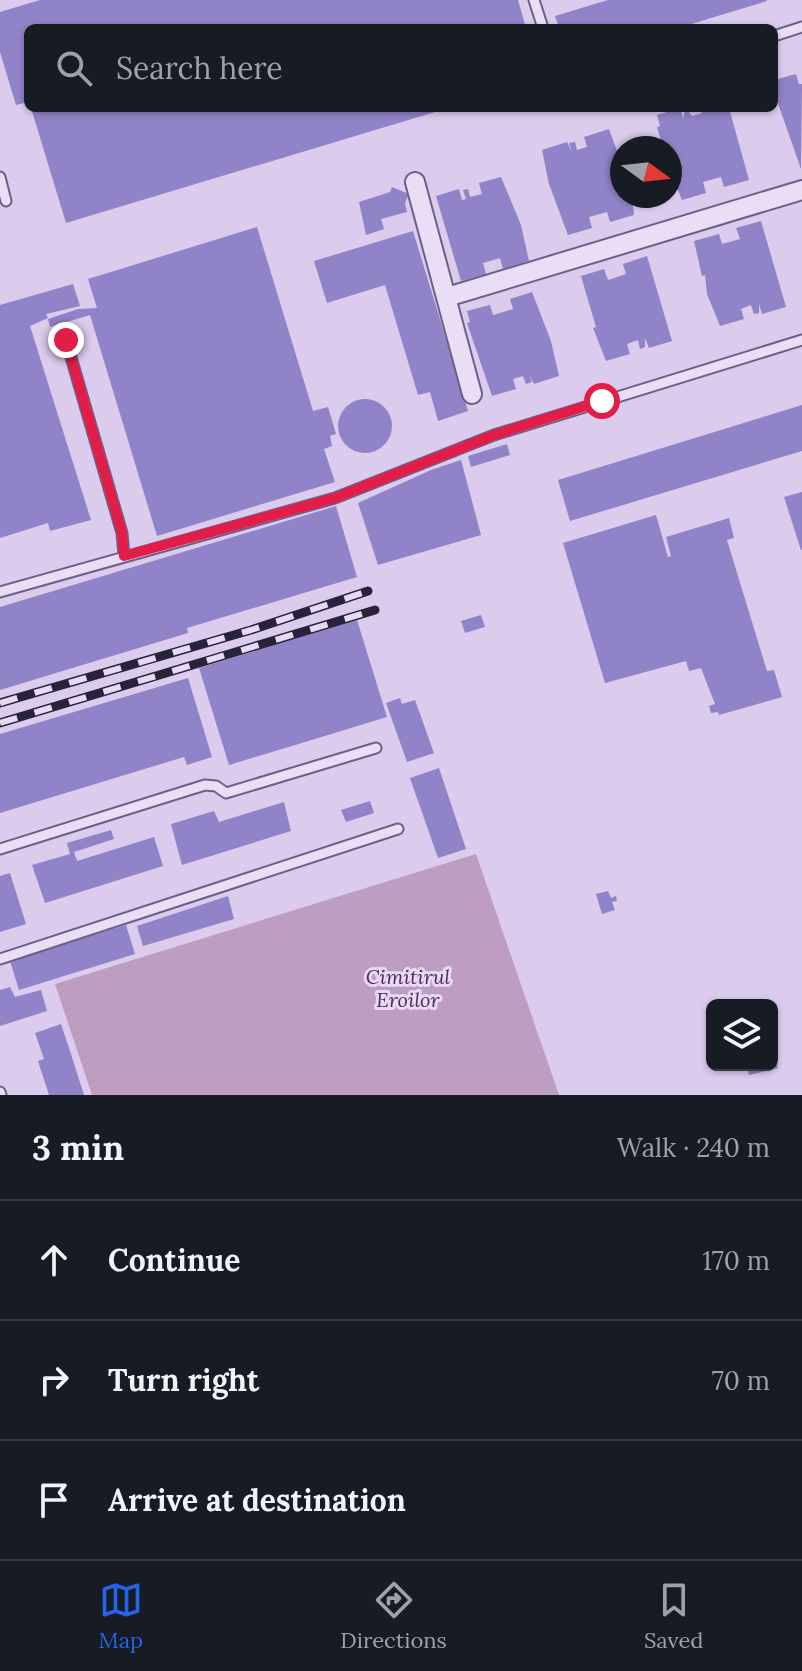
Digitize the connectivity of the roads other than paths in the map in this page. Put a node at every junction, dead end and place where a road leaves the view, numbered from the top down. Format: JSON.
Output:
{"nodes":[{"id":1,"x":534,"y":0,"type":"edge"},
{"id":2,"x":542,"y":24,"type":"edge"},
{"id":3,"x":802,"y":27,"type":"edge"},
{"id":4,"x":778,"y":35,"type":"edge"},
{"id":5,"x":0,"y":177,"type":"edge"},
{"id":6,"x":415,"y":182,"type":"dead end"},
{"id":7,"x":802,"y":190,"type":"edge"},
{"id":8,"x":6,"y":201,"type":"dead end"},
{"id":9,"x":447,"y":297,"type":"junction"},
{"id":10,"x":66,"y":340,"type":"dead end"},
{"id":11,"x":802,"y":340,"type":"edge"},
{"id":12,"x":472,"y":394,"type":"dead end"},
{"id":13,"x":124,"y":556,"type":"junction"},
{"id":14,"x":0,"y":592,"type":"edge"},
{"id":15,"x":376,"y":748,"type":"dead end"},
{"id":16,"x":398,"y":829,"type":"dead end"},
{"id":17,"x":0,"y":849,"type":"edge"},
{"id":18,"x":0,"y":959,"type":"edge"}],
"edges":[{"from":1,"to":2,"type":"lane"},
{"from":3,"to":4,"type":"lane"},
{"from":5,"to":8,"type":"lane"},
{"from":6,"to":9,"type":"street"},
{"from":7,"to":9,"type":"street"},
{"from":9,"to":12,"type":"street"},
{"from":10,"to":13,"type":"lane"},
{"from":11,"to":13,"type":"lane"},
{"from":13,"to":14,"type":"lane"},
{"from":15,"to":17,"type":"lane"},
{"from":16,"to":18,"type":"lane"}]}
